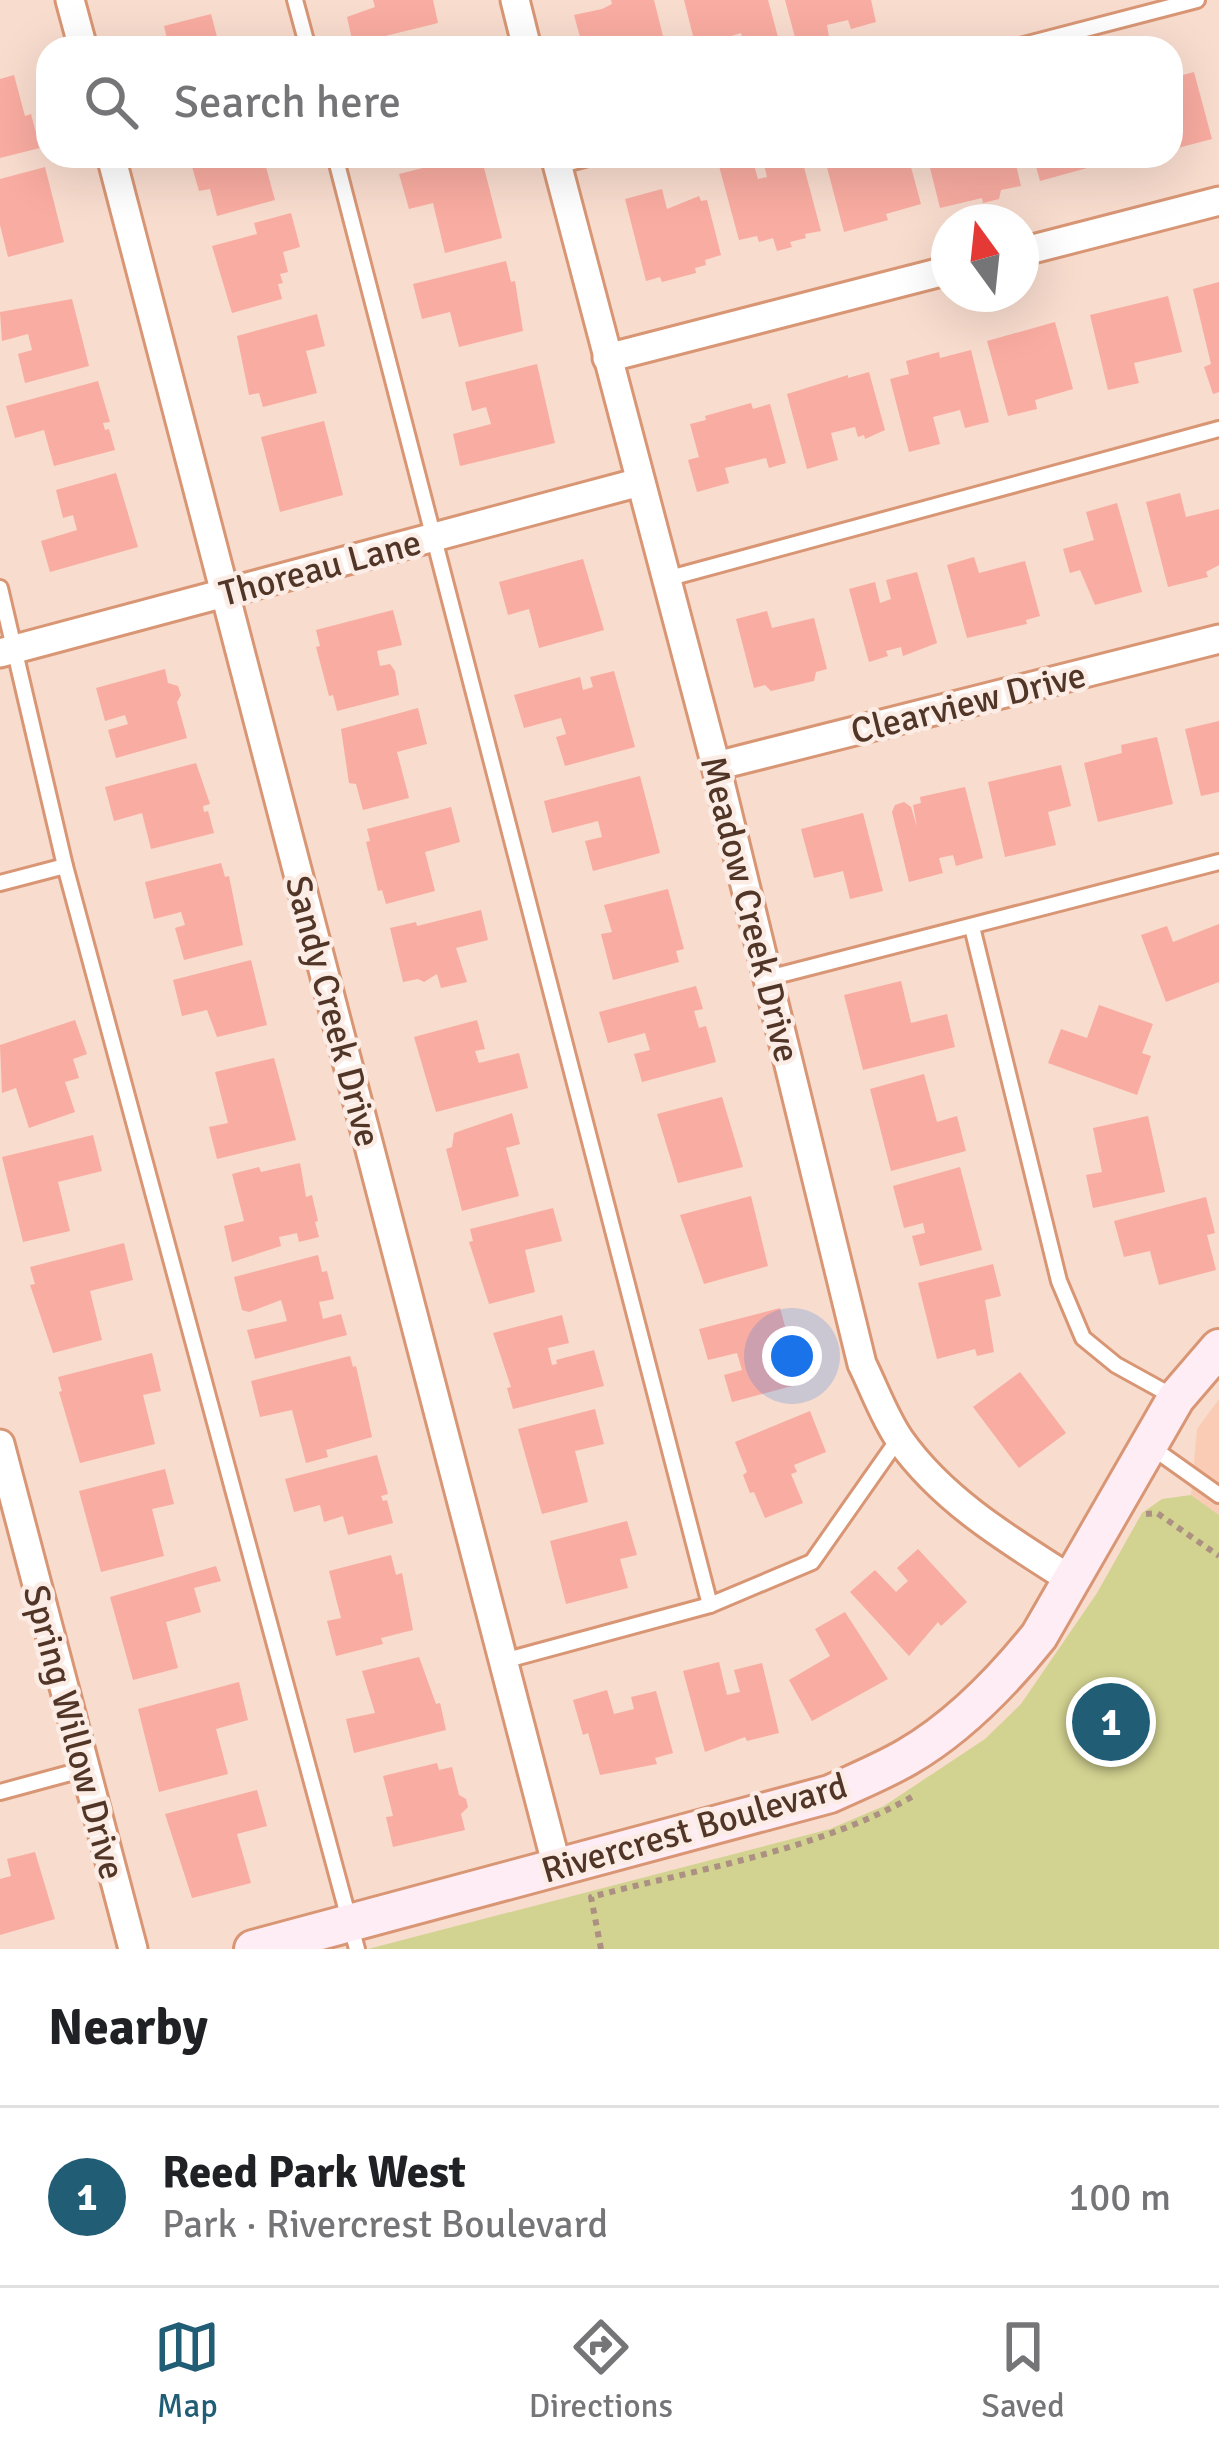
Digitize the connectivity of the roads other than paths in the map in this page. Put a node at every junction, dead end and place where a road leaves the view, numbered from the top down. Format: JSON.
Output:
{"nodes":[{"id":1,"x":70,"y":0,"type":"edge"},
{"id":2,"x":295,"y":0,"type":"edge"},
{"id":3,"x":515,"y":0,"type":"edge"},
{"id":4,"x":1197,"y":0,"type":"edge"},
{"id":5,"x":80,"y":36,"type":"edge"},
{"id":6,"x":305,"y":36,"type":"edge"},
{"id":7,"x":524,"y":36,"type":"edge"},
{"id":8,"x":1058,"y":36,"type":"edge"},
{"id":9,"x":114,"y":168,"type":"edge"},
{"id":10,"x":338,"y":168,"type":"edge"},
{"id":11,"x":558,"y":168,"type":"edge"},
{"id":12,"x":1219,"y":201,"type":"edge"},
{"id":13,"x":1039,"y":247,"type":"edge"},
{"id":14,"x":931,"y":275,"type":"edge"},
{"id":15,"x":607,"y":358,"type":"junction"},
{"id":16,"x":1219,"y":429,"type":"edge"},
{"id":17,"x":640,"y":482,"type":"junction"},
{"id":18,"x":434,"y":537,"type":"junction"},
{"id":19,"x":666,"y":580,"type":"junction"},
{"id":20,"x":0,"y":588,"type":"edge"},
{"id":21,"x":225,"y":592,"type":"junction"},
{"id":22,"x":1219,"y":639,"type":"edge"},
{"id":23,"x":8,"y":651,"type":"edge"},
{"id":24,"x":716,"y":766,"type":"junction"},
{"id":25,"x":1219,"y":862,"type":"edge"},
{"id":26,"x":65,"y":866,"type":"junction"},
{"id":27,"x":0,"y":883,"type":"edge"},
{"id":28,"x":973,"y":927,"type":"junction"},
{"id":29,"x":767,"y":978,"type":"junction"},
{"id":30,"x":1219,"y":1348,"type":"edge"},
{"id":31,"x":1176,"y":1398,"type":"junction"},
{"id":32,"x":898,"y":1438,"type":"junction"},
{"id":33,"x":0,"y":1444,"type":"edge"},
{"id":34,"x":1148,"y":1445,"type":"junction"},
{"id":35,"x":1219,"y":1495,"type":"edge"},
{"id":36,"x":13,"y":1551,"type":"edge"},
{"id":37,"x":1072,"y":1581,"type":"junction"},
{"id":38,"x":710,"y":1604,"type":"junction"},
{"id":39,"x":503,"y":1660,"type":"junction"},
{"id":40,"x":85,"y":1769,"type":"junction"},
{"id":41,"x":0,"y":1792,"type":"edge"},
{"id":42,"x":557,"y":1867,"type":"junction"},
{"id":43,"x":354,"y":1936,"type":"edge"},
{"id":44,"x":133,"y":1949,"type":"edge"},
{"id":45,"x":253,"y":1949,"type":"edge"}],
"edges":[{"from":1,"to":5,"type":"street"},
{"from":2,"to":6,"type":"lane"},
{"from":3,"to":7,"type":"street"},
{"from":4,"to":8,"type":"lane"},
{"from":9,"to":21,"type":"street","name":"Sandy Creek Drive"},
{"from":10,"to":18,"type":"lane"},
{"from":11,"to":15,"type":"street","name":"Meadow Creek Drive"},
{"from":12,"to":13,"type":"street"},
{"from":14,"to":15,"type":"street"},
{"from":15,"to":17,"type":"street","name":"Meadow Creek Drive"},
{"from":16,"to":19,"type":"lane"},
{"from":17,"to":18,"type":"street","name":"Thoreau Lane"},
{"from":17,"to":19,"type":"street","name":"Meadow Creek Drive"},
{"from":18,"to":21,"type":"street","name":"Thoreau Lane"},
{"from":18,"to":38,"type":"lane"},
{"from":19,"to":24,"type":"street","name":"Meadow Creek Drive"},
{"from":20,"to":23,"type":"lane"},
{"from":21,"to":23,"type":"street","name":"Thoreau Lane"},
{"from":21,"to":39,"type":"street","name":"Sandy Creek Drive"},
{"from":22,"to":24,"type":"street","name":"Clearview Drive"},
{"from":23,"to":26,"type":"lane"},
{"from":24,"to":29,"type":"street","name":"Meadow Creek Drive"},
{"from":25,"to":28,"type":"lane"},
{"from":26,"to":27,"type":"lane"},
{"from":26,"to":43,"type":"lane"},
{"from":28,"to":29,"type":"lane"},
{"from":28,"to":31,"type":"lane"},
{"from":29,"to":32,"type":"street","name":"Meadow Creek Drive"},
{"from":30,"to":31,"type":"street","name":"Rivercrest Boulevard"},
{"from":31,"to":34,"type":"street","name":"Rivercrest Boulevard"},
{"from":32,"to":37,"type":"street","name":"Meadow Creek Drive"},
{"from":32,"to":38,"type":"lane"},
{"from":33,"to":36,"type":"street","name":"Spring Willow Drive"},
{"from":34,"to":35,"type":"lane"},
{"from":34,"to":37,"type":"street","name":"Rivercrest Boulevard"},
{"from":36,"to":40,"type":"street","name":"Spring Willow Drive"},
{"from":37,"to":42,"type":"street","name":"Rivercrest Boulevard"},
{"from":38,"to":39,"type":"lane"},
{"from":39,"to":42,"type":"street","name":"Sandy Creek Drive"},
{"from":40,"to":41,"type":"lane"},
{"from":40,"to":44,"type":"street","name":"Spring Willow Drive"},
{"from":42,"to":43,"type":"street","name":"Rivercrest Boulevard"},
{"from":43,"to":45,"type":"street","name":"Rivercrest Boulevard"}]}
